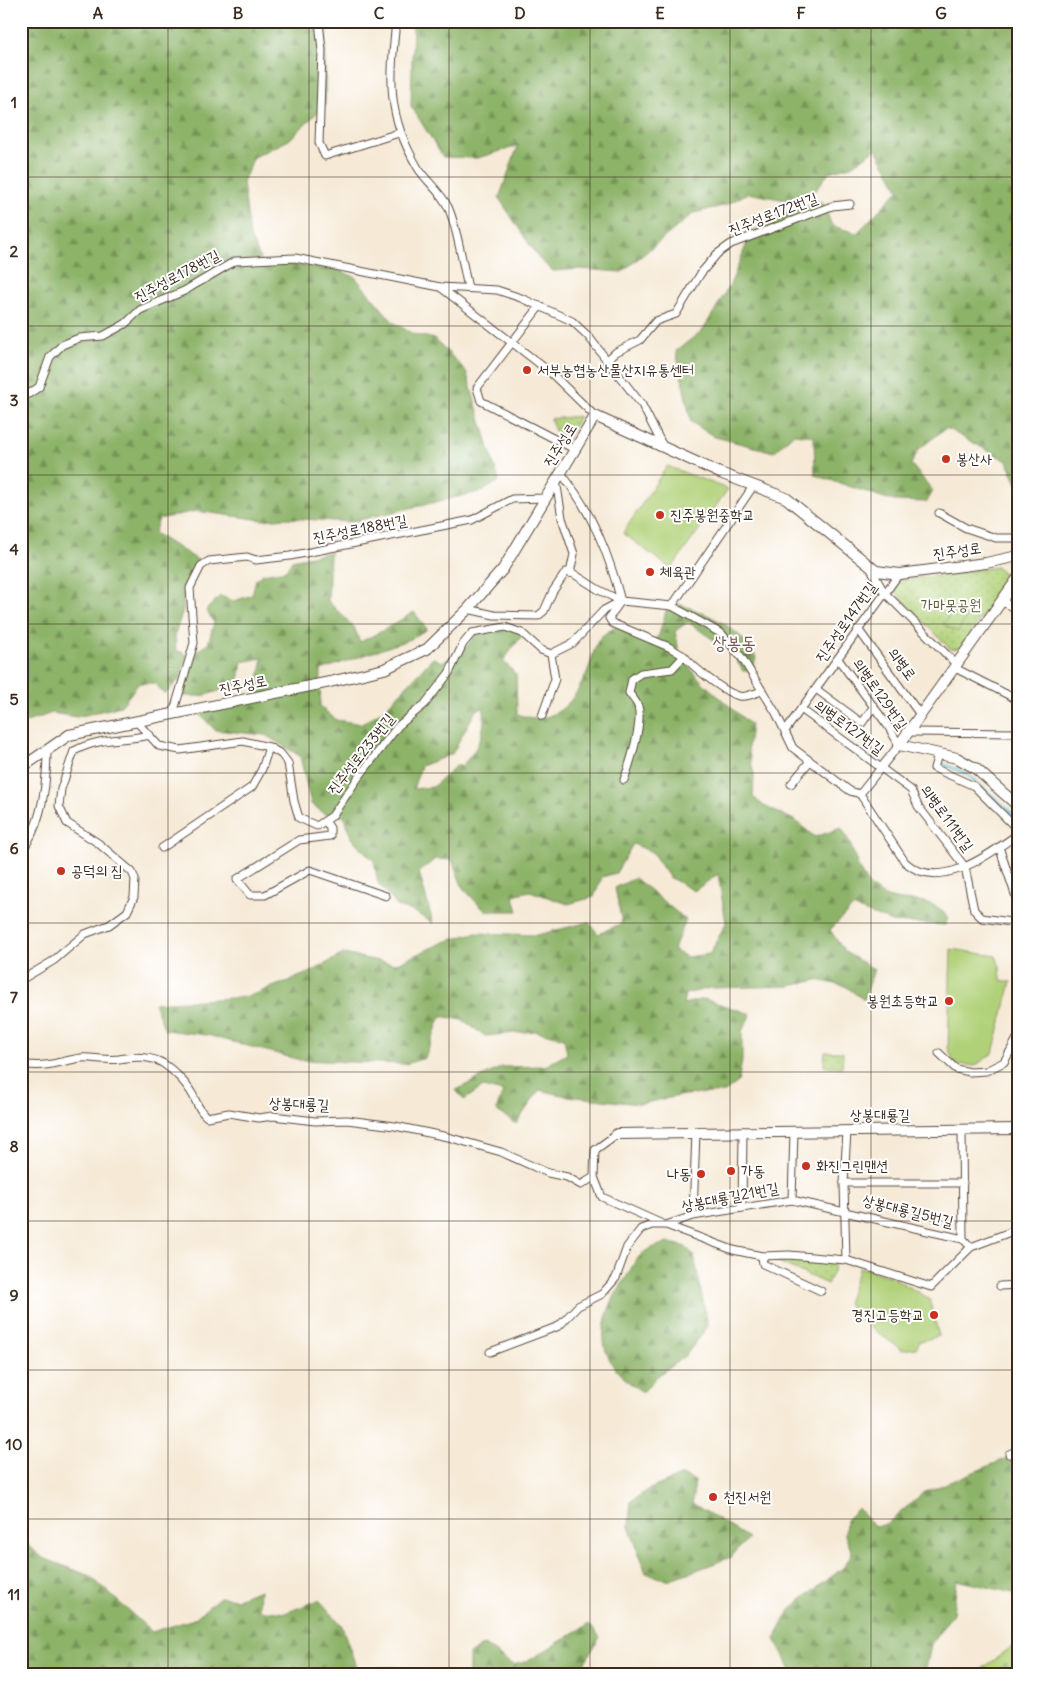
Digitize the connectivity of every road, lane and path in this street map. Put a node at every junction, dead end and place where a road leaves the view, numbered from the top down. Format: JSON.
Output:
{"nodes":[{"id":1,"x":319,"y":21,"type":"edge"},
{"id":2,"x":396,"y":21,"type":"edge"},
{"id":3,"x":399,"y":133,"type":"junction"},
{"id":4,"x":850,"y":204,"type":"dead end"},
{"id":5,"x":440,"y":287,"type":"junction"},
{"id":6,"x":468,"y":288,"type":"junction"},
{"id":7,"x":540,"y":306,"type":"junction"},
{"id":8,"x":513,"y":342,"type":"junction"},
{"id":9,"x":606,"y":361,"type":"junction"},
{"id":10,"x":21,"y":399,"type":"edge"},
{"id":11,"x":595,"y":416,"type":"junction"},
{"id":12,"x":664,"y":448,"type":"junction"},
{"id":13,"x":576,"y":450,"type":"junction"},
{"id":14,"x":558,"y":477,"type":"junction"},
{"id":15,"x":754,"y":485,"type":"junction"},
{"id":16,"x":546,"y":498,"type":"junction"},
{"id":17,"x":939,"y":513,"type":"dead end"},
{"id":18,"x":1018,"y":538,"type":"edge"},
{"id":19,"x":1018,"y":556,"type":"edge"},
{"id":20,"x":870,"y":566,"type":"junction"},
{"id":21,"x":570,"y":573,"type":"junction"},
{"id":22,"x":900,"y":574,"type":"junction"},
{"id":23,"x":1018,"y":578,"type":"edge"},
{"id":24,"x":884,"y":592,"type":"junction"},
{"id":25,"x":621,"y":601,"type":"junction"},
{"id":26,"x":1002,"y":602,"type":"junction"},
{"id":27,"x":672,"y":606,"type":"junction"},
{"id":28,"x":468,"y":609,"type":"junction"},
{"id":29,"x":1018,"y":609,"type":"edge"},
{"id":30,"x":858,"y":629,"type":"junction"},
{"id":31,"x":551,"y":654,"type":"junction"},
{"id":32,"x":684,"y":656,"type":"junction"},
{"id":33,"x":838,"y":658,"type":"junction"},
{"id":34,"x":956,"y":666,"type":"junction"},
{"id":35,"x":816,"y":689,"type":"junction"},
{"id":36,"x":762,"y":691,"type":"junction"},
{"id":37,"x":1018,"y":700,"type":"edge"},
{"id":38,"x":874,"y":706,"type":"junction"},
{"id":39,"x":801,"y":709,"type":"junction"},
{"id":40,"x":173,"y":714,"type":"junction"},
{"id":41,"x":542,"y":716,"type":"dead end"},
{"id":42,"x":921,"y":716,"type":"junction"},
{"id":43,"x":136,"y":721,"type":"junction"},
{"id":44,"x":785,"y":731,"type":"junction"},
{"id":45,"x":910,"y":732,"type":"junction"},
{"id":46,"x":1018,"y":733,"type":"edge"},
{"id":47,"x":150,"y":734,"type":"junction"},
{"id":48,"x":899,"y":745,"type":"junction"},
{"id":49,"x":269,"y":747,"type":"junction"},
{"id":50,"x":47,"y":749,"type":"junction"},
{"id":51,"x":938,"y":754,"type":"junction"},
{"id":52,"x":810,"y":761,"type":"junction"},
{"id":53,"x":21,"y":768,"type":"edge"},
{"id":54,"x":882,"y":768,"type":"junction"},
{"id":55,"x":624,"y":780,"type":"dead end"},
{"id":56,"x":791,"y":784,"type":"dead end"},
{"id":57,"x":1018,"y":791,"type":"edge"},
{"id":58,"x":860,"y":794,"type":"junction"},
{"id":59,"x":1015,"y":804,"type":"edge"},
{"id":60,"x":326,"y":822,"type":"junction"},
{"id":61,"x":1018,"y":832,"type":"edge"},
{"id":62,"x":999,"y":847,"type":"junction"},
{"id":63,"x":162,"y":848,"type":"dead end"},
{"id":64,"x":21,"y":852,"type":"edge"},
{"id":65,"x":966,"y":866,"type":"junction"},
{"id":66,"x":386,"y":896,"type":"dead end"},
{"id":67,"x":1018,"y":903,"type":"edge"},
{"id":68,"x":1018,"y":923,"type":"edge"},
{"id":69,"x":21,"y":980,"type":"edge"},
{"id":70,"x":1018,"y":1037,"type":"edge"},
{"id":71,"x":939,"y":1053,"type":"dead end"},
{"id":72,"x":21,"y":1070,"type":"edge"},
{"id":73,"x":1018,"y":1129,"type":"edge"},
{"id":74,"x":847,"y":1130,"type":"junction"},
{"id":75,"x":962,"y":1130,"type":"junction"},
{"id":76,"x":696,"y":1131,"type":"junction"},
{"id":77,"x":743,"y":1131,"type":"junction"},
{"id":78,"x":794,"y":1131,"type":"junction"},
{"id":79,"x":617,"y":1134,"type":"joint"},
{"id":80,"x":594,"y":1177,"type":"junction"},
{"id":81,"x":844,"y":1183,"type":"junction"},
{"id":82,"x":963,"y":1183,"type":"junction"},
{"id":83,"x":792,"y":1200,"type":"junction"},
{"id":84,"x":742,"y":1208,"type":"junction"},
{"id":85,"x":846,"y":1210,"type":"junction"},
{"id":86,"x":693,"y":1216,"type":"junction"},
{"id":87,"x":666,"y":1225,"type":"junction"},
{"id":88,"x":1018,"y":1229,"type":"edge"},
{"id":89,"x":963,"y":1239,"type":"junction"},
{"id":90,"x":971,"y":1247,"type":"junction"},
{"id":91,"x":762,"y":1256,"type":"junction"},
{"id":92,"x":846,"y":1260,"type":"junction"},
{"id":93,"x":1018,"y":1285,"type":"edge"},
{"id":94,"x":1000,"y":1286,"type":"dead end"},
{"id":95,"x":820,"y":1291,"type":"dead end"},
{"id":96,"x":490,"y":1352,"type":"dead end"},
{"id":97,"x":1018,"y":1450,"type":"edge"},
{"id":98,"x":1009,"y":1454,"type":"dead end"}],
"edges":[{"from":1,"to":3,"type":"street"},
{"from":2,"to":3,"type":"street"},
{"from":3,"to":6,"type":"street"},
{"from":4,"to":9,"type":"street","name":"진주성로172번길"},
{"from":5,"to":6,"type":"street","name":"진주성로178번길"},
{"from":5,"to":8,"type":"street","name":"진주성로178번길"},
{"from":5,"to":10,"type":"street","name":"진주성로178번길"},
{"from":6,"to":7,"type":"street","name":"진주성로178번길"},
{"from":7,"to":8,"type":"street"},
{"from":7,"to":9,"type":"street","name":"진주성로178번길"},
{"from":8,"to":11,"type":"street","name":"진주성로178번길"},
{"from":8,"to":13,"type":"street"},
{"from":9,"to":12,"type":"street"},
{"from":11,"to":12,"type":"main road","name":"진주성로"},
{"from":11,"to":13,"type":"main road","name":"진주성로"},
{"from":12,"to":15,"type":"main road","name":"진주성로"},
{"from":13,"to":14,"type":"main road","name":"진주성로"},
{"from":14,"to":16,"type":"main road","name":"진주성로"},
{"from":14,"to":21,"type":"street"},
{"from":14,"to":25,"type":"street"},
{"from":15,"to":20,"type":"main road","name":"진주성로"},
{"from":15,"to":27,"type":"street"},
{"from":16,"to":28,"type":"main road","name":"진주성로"},
{"from":16,"to":40,"type":"street","name":"진주성로188번길"},
{"from":17,"to":18,"type":"street"},
{"from":19,"to":22,"type":"main road","name":"진주성로"},
{"from":20,"to":22,"type":"main road","name":"진주성로"},
{"from":20,"to":24,"type":"street"},
{"from":21,"to":25,"type":"street"},
{"from":21,"to":28,"type":"street"},
{"from":22,"to":24,"type":"street","name":"진주성로147번길"},
{"from":23,"to":26,"type":"main road"},
{"from":24,"to":30,"type":"street","name":"진주성로147번길"},
{"from":24,"to":34,"type":"street"},
{"from":25,"to":27,"type":"street"},
{"from":25,"to":31,"type":"street"},
{"from":25,"to":32,"type":"street"},
{"from":26,"to":29,"type":"street"},
{"from":26,"to":34,"type":"main road"},
{"from":27,"to":36,"type":"street"},
{"from":28,"to":40,"type":"main road","name":"진주성로"},
{"from":30,"to":33,"type":"street","name":"진주성로147번길"},
{"from":30,"to":42,"type":"street","name":"의병로"},
{"from":31,"to":41,"type":"street"},
{"from":31,"to":60,"type":"street","name":"진주성로233번길"},
{"from":32,"to":36,"type":"street"},
{"from":32,"to":55,"type":"street"},
{"from":33,"to":35,"type":"street","name":"진주성로147번길"},
{"from":33,"to":38,"type":"street","name":"의병로129번길"},
{"from":34,"to":37,"type":"street"},
{"from":34,"to":42,"type":"main road"},
{"from":35,"to":38,"type":"street"},
{"from":35,"to":39,"type":"street","name":"진주성로147번길"},
{"from":36,"to":44,"type":"street"},
{"from":38,"to":48,"type":"street","name":"의병로129번길"},
{"from":39,"to":44,"type":"street","name":"진주성로147번길"},
{"from":39,"to":54,"type":"street","name":"의병로127번길"},
{"from":40,"to":43,"type":"main road","name":"진주성로"},
{"from":42,"to":45,"type":"main road"},
{"from":43,"to":47,"type":"street"},
{"from":43,"to":50,"type":"main road","name":"진주성로"},
{"from":44,"to":52,"type":"street"},
{"from":45,"to":46,"type":"street"},
{"from":45,"to":48,"type":"main road"},
{"from":47,"to":49,"type":"street"},
{"from":47,"to":69,"type":"street"},
{"from":48,"to":51,"type":"main road"},
{"from":48,"to":54,"type":"street"},
{"from":49,"to":60,"type":"street"},
{"from":49,"to":63,"type":"street"},
{"from":50,"to":53,"type":"main road","name":"진주성로"},
{"from":50,"to":64,"type":"street"},
{"from":51,"to":59,"type":"main road"},
{"from":51,"to":61,"type":"street"},
{"from":52,"to":56,"type":"street"},
{"from":52,"to":58,"type":"street"},
{"from":54,"to":58,"type":"street"},
{"from":54,"to":65,"type":"street","name":"의병로111번길"},
{"from":57,"to":59,"type":"street"},
{"from":58,"to":65,"type":"street","name":"의병로111번길"},
{"from":60,"to":66,"type":"street","name":"진주성로233번길"},
{"from":61,"to":62,"type":"street","name":"의병로111번길"},
{"from":62,"to":65,"type":"street","name":"의병로111번길"},
{"from":62,"to":67,"type":"street","name":"의병로111번길"},
{"from":65,"to":68,"type":"street","name":"의병로111번길"},
{"from":70,"to":71,"type":"street"},
{"from":72,"to":80,"type":"street","name":"상봉대룡길"},
{"from":73,"to":75,"type":"main road","name":"상봉대룡길"},
{"from":74,"to":75,"type":"main road","name":"상봉대룡길"},
{"from":74,"to":78,"type":"main road","name":"상봉대룡길"},
{"from":74,"to":81,"type":"street"},
{"from":75,"to":82,"type":"street","name":"상봉대룡길5번길"},
{"from":76,"to":77,"type":"main road","name":"상봉대룡길"},
{"from":76,"to":79,"type":"main road","name":"상봉대룡길"},
{"from":76,"to":86,"type":"street"},
{"from":77,"to":78,"type":"main road","name":"상봉대룡길"},
{"from":77,"to":84,"type":"street"},
{"from":78,"to":83,"type":"street","name":"상봉대룡길21번길"},
{"from":79,"to":80,"type":"street","name":"상봉대룡길"},
{"from":80,"to":87,"type":"street"},
{"from":81,"to":82,"type":"street","name":"상봉대룡길5번길"},
{"from":81,"to":85,"type":"street"},
{"from":82,"to":89,"type":"street","name":"상봉대룡길5번길"},
{"from":83,"to":84,"type":"street","name":"상봉대룡길21번길"},
{"from":83,"to":85,"type":"street","name":"상봉대룡길5번길"},
{"from":84,"to":86,"type":"street","name":"상봉대룡길21번길"},
{"from":85,"to":89,"type":"street","name":"상봉대룡길5번길"},
{"from":85,"to":92,"type":"street"},
{"from":86,"to":87,"type":"street","name":"상봉대룡길21번길"},
{"from":87,"to":91,"type":"street"},
{"from":87,"to":96,"type":"street","name":"상봉대룡길21번길"},
{"from":88,"to":90,"type":"street"},
{"from":89,"to":90,"type":"street","name":"상봉대룡길5번길"},
{"from":90,"to":92,"type":"street"},
{"from":91,"to":92,"type":"street"},
{"from":91,"to":95,"type":"street"},
{"from":93,"to":94,"type":"street"},
{"from":97,"to":98,"type":"street"}]}
